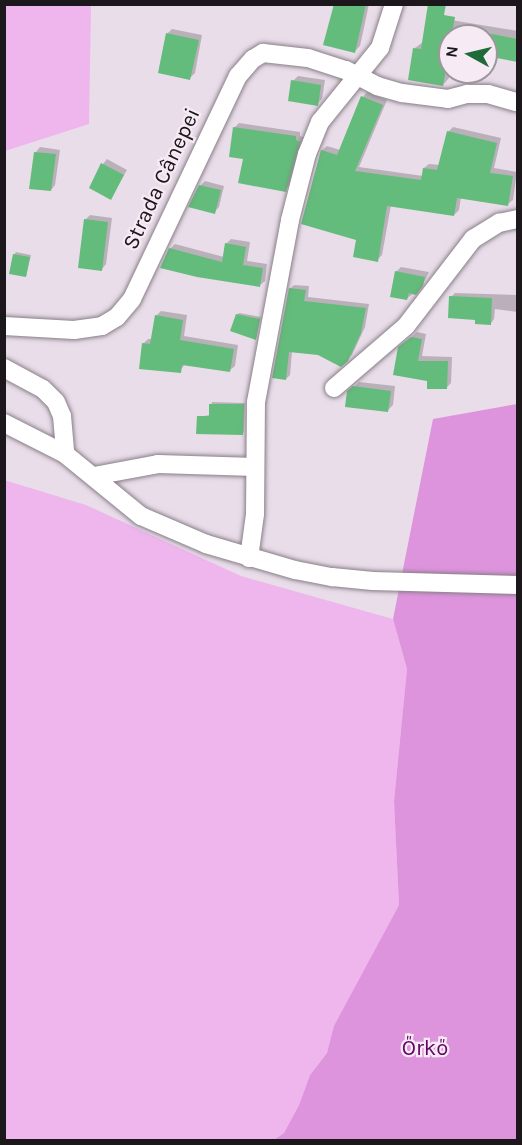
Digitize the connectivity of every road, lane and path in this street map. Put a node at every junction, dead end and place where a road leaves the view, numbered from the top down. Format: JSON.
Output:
{"nodes":[{"id":1,"x":394,"y":4,"type":"edge"},
{"id":2,"x":361,"y":75,"type":"junction"},
{"id":3,"x":516,"y":102,"type":"edge"},
{"id":4,"x":518,"y":219,"type":"edge"},
{"id":5,"x":4,"y":326,"type":"edge"},
{"id":6,"x":4,"y":368,"type":"edge"},
{"id":7,"x":334,"y":388,"type":"dead end"},
{"id":8,"x":4,"y":423,"type":"edge"},
{"id":9,"x":65,"y":454,"type":"junction"},
{"id":10,"x":255,"y":467,"type":"junction"},
{"id":11,"x":94,"y":477,"type":"junction"},
{"id":12,"x":249,"y":558,"type":"junction"},
{"id":13,"x":518,"y":585,"type":"edge"}],
"edges":[{"from":1,"to":2,"type":"street"},
{"from":2,"to":3,"type":"street","name":"Strada Cânepei"},
{"from":2,"to":5,"type":"street","name":"Strada Cânepei"},
{"from":2,"to":10,"type":"street"},
{"from":4,"to":7,"type":"street"},
{"from":6,"to":9,"type":"street"},
{"from":8,"to":9,"type":"street"},
{"from":9,"to":11,"type":"street"},
{"from":10,"to":11,"type":"street"},
{"from":10,"to":12,"type":"street"},
{"from":11,"to":12,"type":"street"},
{"from":12,"to":13,"type":"street"}]}
